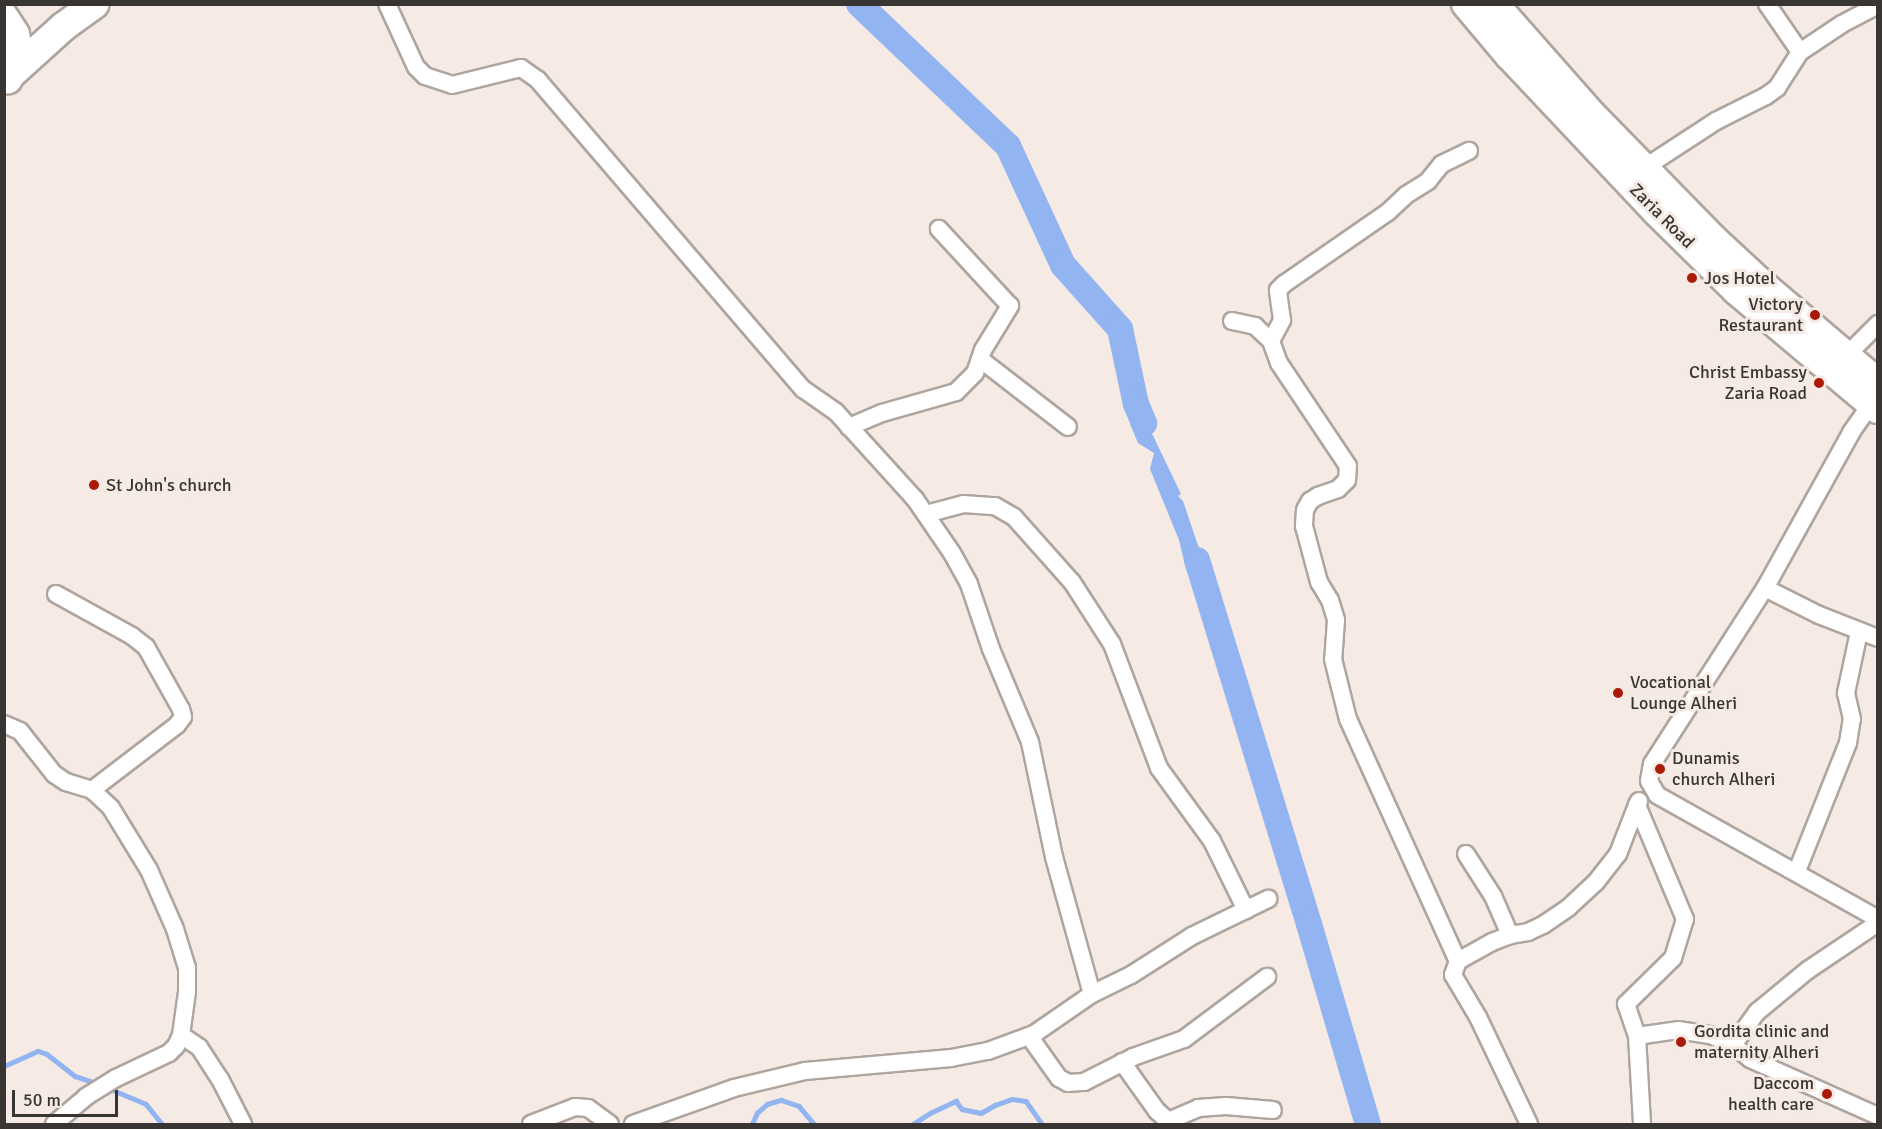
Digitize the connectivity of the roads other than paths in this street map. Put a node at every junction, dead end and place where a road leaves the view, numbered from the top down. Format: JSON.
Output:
{"nodes":[{"id":1,"x":94,"y":4,"type":"edge"},
{"id":2,"x":387,"y":4,"type":"edge"},
{"id":3,"x":1466,"y":4,"type":"edge"},
{"id":4,"x":1494,"y":4,"type":"edge"},
{"id":5,"x":1767,"y":4,"type":"edge"},
{"id":6,"x":1878,"y":5,"type":"edge"},
{"id":7,"x":4,"y":17,"type":"edge"},
{"id":8,"x":1800,"y":52,"type":"junction"},
{"id":9,"x":8,"y":78,"type":"edge"},
{"id":10,"x":1469,"y":151,"type":"dead end"},
{"id":11,"x":1644,"y":168,"type":"junction"},
{"id":12,"x":939,"y":229,"type":"dead end"},
{"id":13,"x":1705,"y":245,"type":"junction"},
{"id":14,"x":1233,"y":321,"type":"dead end"},
{"id":15,"x":1878,"y":324,"type":"edge"},
{"id":16,"x":1271,"y":341,"type":"junction"},
{"id":17,"x":1845,"y":357,"type":"junction"},
{"id":18,"x":980,"y":359,"type":"junction"},
{"id":19,"x":1875,"y":398,"type":"edge"},
{"id":20,"x":849,"y":427,"type":"junction"},
{"id":21,"x":1068,"y":427,"type":"dead end"},
{"id":22,"x":926,"y":514,"type":"junction"},
{"id":23,"x":1765,"y":588,"type":"junction"},
{"id":24,"x":56,"y":594,"type":"dead end"},
{"id":25,"x":1859,"y":632,"type":"junction"},
{"id":26,"x":1878,"y":638,"type":"edge"},
{"id":27,"x":4,"y":724,"type":"edge"},
{"id":28,"x":1648,"y":781,"type":"junction"},
{"id":29,"x":92,"y":790,"type":"junction"},
{"id":30,"x":1637,"y":805,"type":"junction"},
{"id":31,"x":1466,"y":854,"type":"dead end"},
{"id":32,"x":1797,"y":871,"type":"junction"},
{"id":33,"x":1268,"y":898,"type":"dead end"},
{"id":34,"x":1246,"y":910,"type":"junction"},
{"id":35,"x":1878,"y":921,"type":"edge"},
{"id":36,"x":1510,"y":935,"type":"junction"},
{"id":37,"x":1458,"y":961,"type":"junction"},
{"id":38,"x":1267,"y":976,"type":"dead end"},
{"id":39,"x":1092,"y":994,"type":"junction"},
{"id":40,"x":181,"y":1035,"type":"junction"},
{"id":41,"x":1029,"y":1036,"type":"junction"},
{"id":42,"x":1636,"y":1036,"type":"junction"},
{"id":43,"x":1733,"y":1045,"type":"junction"},
{"id":44,"x":1122,"y":1062,"type":"junction"},
{"id":45,"x":1273,"y":1110,"type":"dead end"},
{"id":46,"x":1878,"y":1116,"type":"edge"},
{"id":47,"x":606,"y":1123,"type":"edge"},
{"id":48,"x":54,"y":1125,"type":"edge"},
{"id":49,"x":243,"y":1125,"type":"edge"},
{"id":50,"x":531,"y":1125,"type":"edge"},
{"id":51,"x":633,"y":1125,"type":"edge"},
{"id":52,"x":1529,"y":1125,"type":"edge"},
{"id":53,"x":1642,"y":1125,"type":"edge"}],
"edges":[{"from":1,"to":9,"type":"highway"},
{"from":2,"to":20,"type":"street"},
{"from":3,"to":13,"type":"highway","name":"Zaria Road"},
{"from":4,"to":11,"type":"highway"},
{"from":5,"to":8,"type":"street"},
{"from":6,"to":8,"type":"street"},
{"from":7,"to":9,"type":"highway"},
{"from":8,"to":11,"type":"street"},
{"from":10,"to":16,"type":"street"},
{"from":11,"to":13,"type":"highway"},
{"from":12,"to":18,"type":"street"},
{"from":13,"to":17,"type":"highway"},
{"from":13,"to":19,"type":"highway","name":"Zaria Road"},
{"from":14,"to":16,"type":"street"},
{"from":15,"to":17,"type":"street"},
{"from":16,"to":37,"type":"street"},
{"from":17,"to":19,"type":"highway"},
{"from":18,"to":20,"type":"street"},
{"from":18,"to":21,"type":"street"},
{"from":19,"to":23,"type":"street"},
{"from":20,"to":22,"type":"street"},
{"from":22,"to":34,"type":"street"},
{"from":22,"to":39,"type":"street"},
{"from":23,"to":25,"type":"street"},
{"from":23,"to":28,"type":"street"},
{"from":24,"to":29,"type":"street"},
{"from":25,"to":26,"type":"street"},
{"from":25,"to":32,"type":"street"},
{"from":27,"to":29,"type":"street"},
{"from":28,"to":30,"type":"street"},
{"from":28,"to":32,"type":"street"},
{"from":29,"to":40,"type":"street"},
{"from":30,"to":36,"type":"street"},
{"from":30,"to":42,"type":"street"},
{"from":31,"to":36,"type":"street"},
{"from":32,"to":35,"type":"street"},
{"from":33,"to":34,"type":"street"},
{"from":34,"to":39,"type":"street"},
{"from":35,"to":43,"type":"street"},
{"from":36,"to":37,"type":"street"},
{"from":37,"to":52,"type":"street"},
{"from":38,"to":44,"type":"street"},
{"from":39,"to":41,"type":"street"},
{"from":40,"to":48,"type":"street"},
{"from":40,"to":49,"type":"street"},
{"from":41,"to":44,"type":"street"},
{"from":41,"to":51,"type":"street"},
{"from":42,"to":43,"type":"street"},
{"from":42,"to":53,"type":"street"},
{"from":43,"to":46,"type":"street"},
{"from":44,"to":45,"type":"street"},
{"from":47,"to":50,"type":"street"}]}
